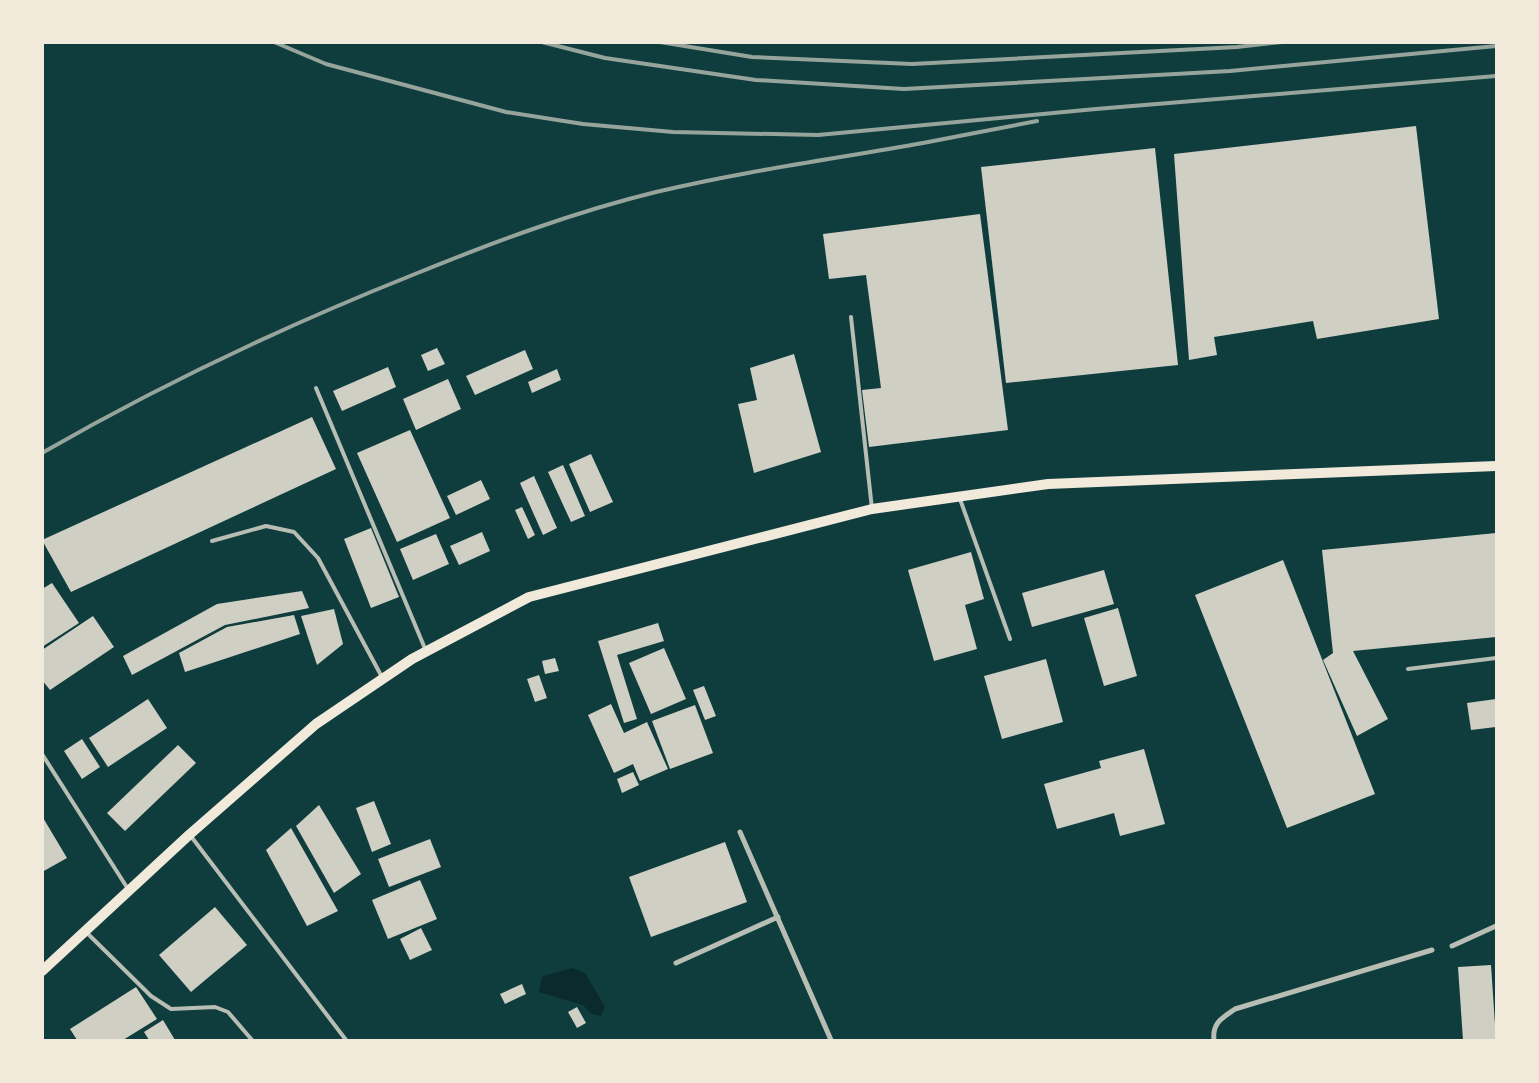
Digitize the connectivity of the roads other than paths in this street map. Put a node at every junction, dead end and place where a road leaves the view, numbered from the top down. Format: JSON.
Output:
{"nodes":[{"id":1,"x":851,"y":317,"type":"dead end"},
{"id":2,"x":316,"y":388,"type":"dead end"},
{"id":3,"x":1496,"y":466,"type":"edge"},
{"id":4,"x":959,"y":496,"type":"junction"},
{"id":5,"x":872,"y":509,"type":"junction"},
{"id":6,"x":212,"y":541,"type":"dead end"},
{"id":7,"x":1010,"y":639,"type":"dead end"},
{"id":8,"x":426,"y":652,"type":"junction"},
{"id":9,"x":1496,"y":658,"type":"edge"},
{"id":10,"x":1408,"y":669,"type":"dead end"},
{"id":11,"x":383,"y":679,"type":"junction"},
{"id":12,"x":42,"y":754,"type":"edge"},
{"id":13,"x":740,"y":832,"type":"dead end"},
{"id":14,"x":189,"y":835,"type":"junction"},
{"id":15,"x":129,"y":891,"type":"junction"},
{"id":16,"x":778,"y":917,"type":"junction"},
{"id":17,"x":1496,"y":926,"type":"edge"},
{"id":18,"x":85,"y":932,"type":"junction"},
{"id":19,"x":1452,"y":946,"type":"dead end"},
{"id":20,"x":1432,"y":950,"type":"dead end"},
{"id":21,"x":676,"y":963,"type":"dead end"},
{"id":22,"x":42,"y":971,"type":"edge"},
{"id":23,"x":252,"y":1040,"type":"edge"},
{"id":24,"x":346,"y":1040,"type":"edge"},
{"id":25,"x":832,"y":1040,"type":"edge"},
{"id":26,"x":1214,"y":1040,"type":"edge"}],
"edges":[{"from":1,"to":5,"type":"lane"},
{"from":2,"to":8,"type":"lane"},
{"from":3,"to":4,"type":"main road"},
{"from":4,"to":5,"type":"main road"},
{"from":4,"to":7,"type":"lane"},
{"from":5,"to":8,"type":"main road"},
{"from":6,"to":11,"type":"lane"},
{"from":8,"to":11,"type":"main road"},
{"from":9,"to":10,"type":"lane"},
{"from":11,"to":14,"type":"main road"},
{"from":12,"to":15,"type":"lane"},
{"from":13,"to":16,"type":"street"},
{"from":14,"to":15,"type":"main road"},
{"from":14,"to":24,"type":"lane"},
{"from":15,"to":18,"type":"main road"},
{"from":16,"to":21,"type":"street"},
{"from":16,"to":25,"type":"street"},
{"from":17,"to":19,"type":"street"},
{"from":18,"to":22,"type":"main road"},
{"from":18,"to":23,"type":"lane"},
{"from":20,"to":26,"type":"street"}]}
